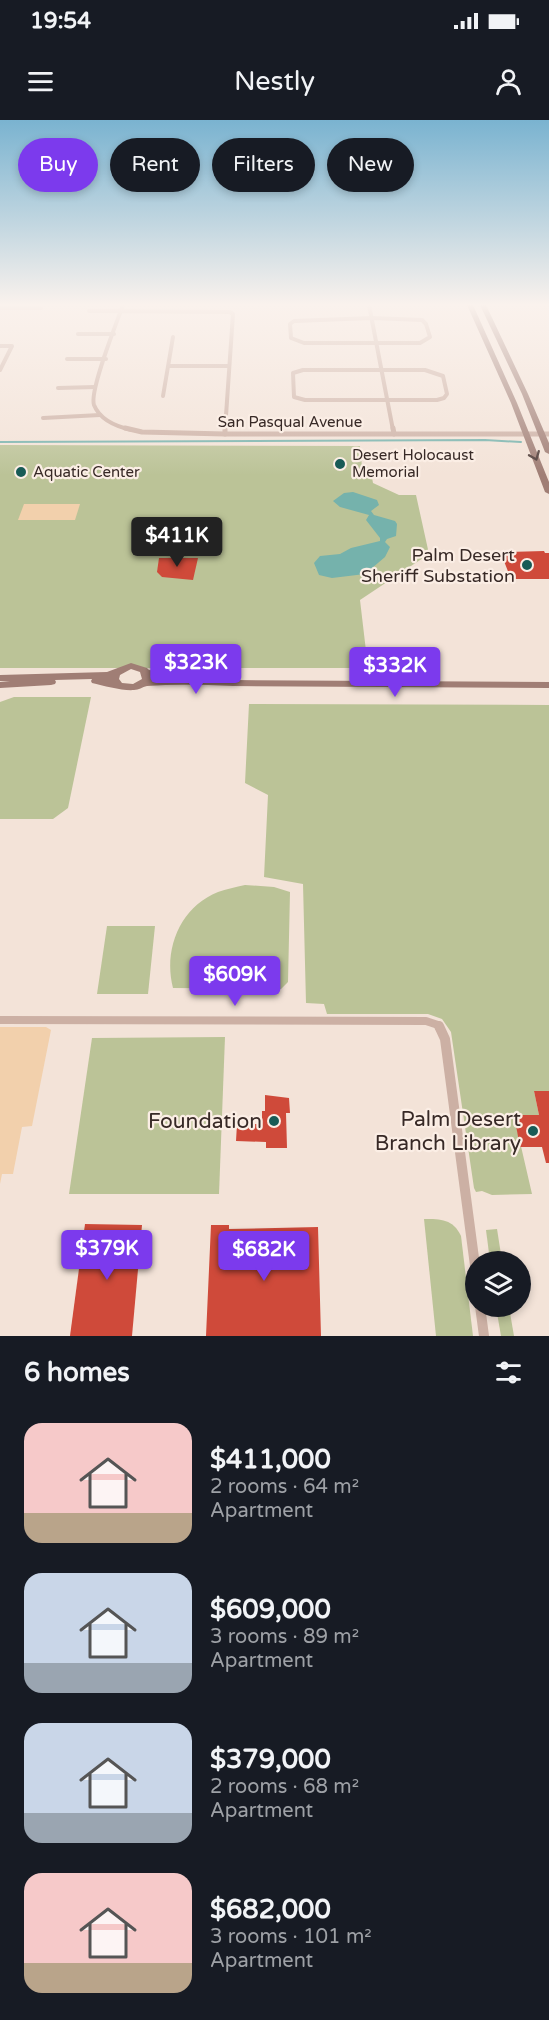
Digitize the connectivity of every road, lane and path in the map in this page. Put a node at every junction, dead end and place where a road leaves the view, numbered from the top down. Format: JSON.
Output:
{"nodes":[{"id":1,"x":104,"y":362,"type":"edge"},
{"id":2,"x":170,"y":362,"type":"edge"},
{"id":3,"x":228,"y":362,"type":"edge"},
{"id":4,"x":379,"y":362,"type":"edge"},
{"id":5,"x":494,"y":362,"type":"edge"},
{"id":6,"x":510,"y":362,"type":"edge"},
{"id":7,"x":169,"y":366,"type":"junction"},
{"id":8,"x":228,"y":366,"type":"junction"},
{"id":9,"x":381,"y":370,"type":"junction"},
{"id":10,"x":58,"y":387,"type":"dead end"},
{"id":11,"x":95,"y":387,"type":"junction"},
{"id":12,"x":162,"y":396,"type":"dead end"},
{"id":13,"x":387,"y":400,"type":"junction"},
{"id":14,"x":100,"y":415,"type":"junction"},
{"id":15,"x":43,"y":418,"type":"dead end"},
{"id":16,"x":225,"y":434,"type":"junction"},
{"id":17,"x":393,"y":434,"type":"junction"},
{"id":18,"x":526,"y":434,"type":"junction"},
{"id":19,"x":545,"y":434,"type":"edge"},
{"id":20,"x":549,"y":452,"type":"edge"},
{"id":21,"x":549,"y":492,"type":"edge"},
{"id":22,"x":117,"y":672,"type":"junction"},
{"id":23,"x":0,"y":678,"type":"edge"},
{"id":24,"x":145,"y":678,"type":"junction"},
{"id":25,"x":117,"y":684,"type":"junction"},
{"id":26,"x":0,"y":685,"type":"edge"},
{"id":27,"x":549,"y":685,"type":"edge"},
{"id":28,"x":0,"y":1020,"type":"edge"},
{"id":29,"x":473,"y":1251,"type":"edge"},
{"id":30,"x":481,"y":1317,"type":"edge"},
{"id":31,"x":484,"y":1336,"type":"edge"}],
"edges":[{"from":1,"to":11,"type":"street"},
{"from":2,"to":7,"type":"street"},
{"from":3,"to":8,"type":"street"},
{"from":4,"to":9,"type":"street"},
{"from":5,"to":18,"type":"main road"},
{"from":6,"to":19,"type":"main road"},
{"from":7,"to":8,"type":"street"},
{"from":7,"to":12,"type":"street"},
{"from":8,"to":16,"type":"street"},
{"from":9,"to":13,"type":"street"},
{"from":9,"to":13,"type":"street"},
{"from":9,"to":13,"type":"street"},
{"from":10,"to":11,"type":"street"},
{"from":11,"to":14,"type":"street"},
{"from":13,"to":17,"type":"street"},
{"from":14,"to":15,"type":"street"},
{"from":14,"to":16,"type":"street","name":"San Pasqual Avenue"},
{"from":16,"to":17,"type":"street","name":"San Pasqual Avenue"},
{"from":17,"to":18,"type":"street","name":"San Pasqual Avenue"},
{"from":18,"to":19,"type":"street","name":"San Pasqual Avenue"},
{"from":18,"to":21,"type":"main road","one_way":true},
{"from":19,"to":20,"type":"main road"},
{"from":22,"to":23,"type":"main road"},
{"from":22,"to":24,"type":"main road"},
{"from":22,"to":25,"type":"main road"},
{"from":24,"to":25,"type":"main road"},
{"from":24,"to":27,"type":"main road"},
{"from":25,"to":26,"type":"main road"},
{"from":28,"to":29,"type":"street"},
{"from":30,"to":31,"type":"street"}]}
